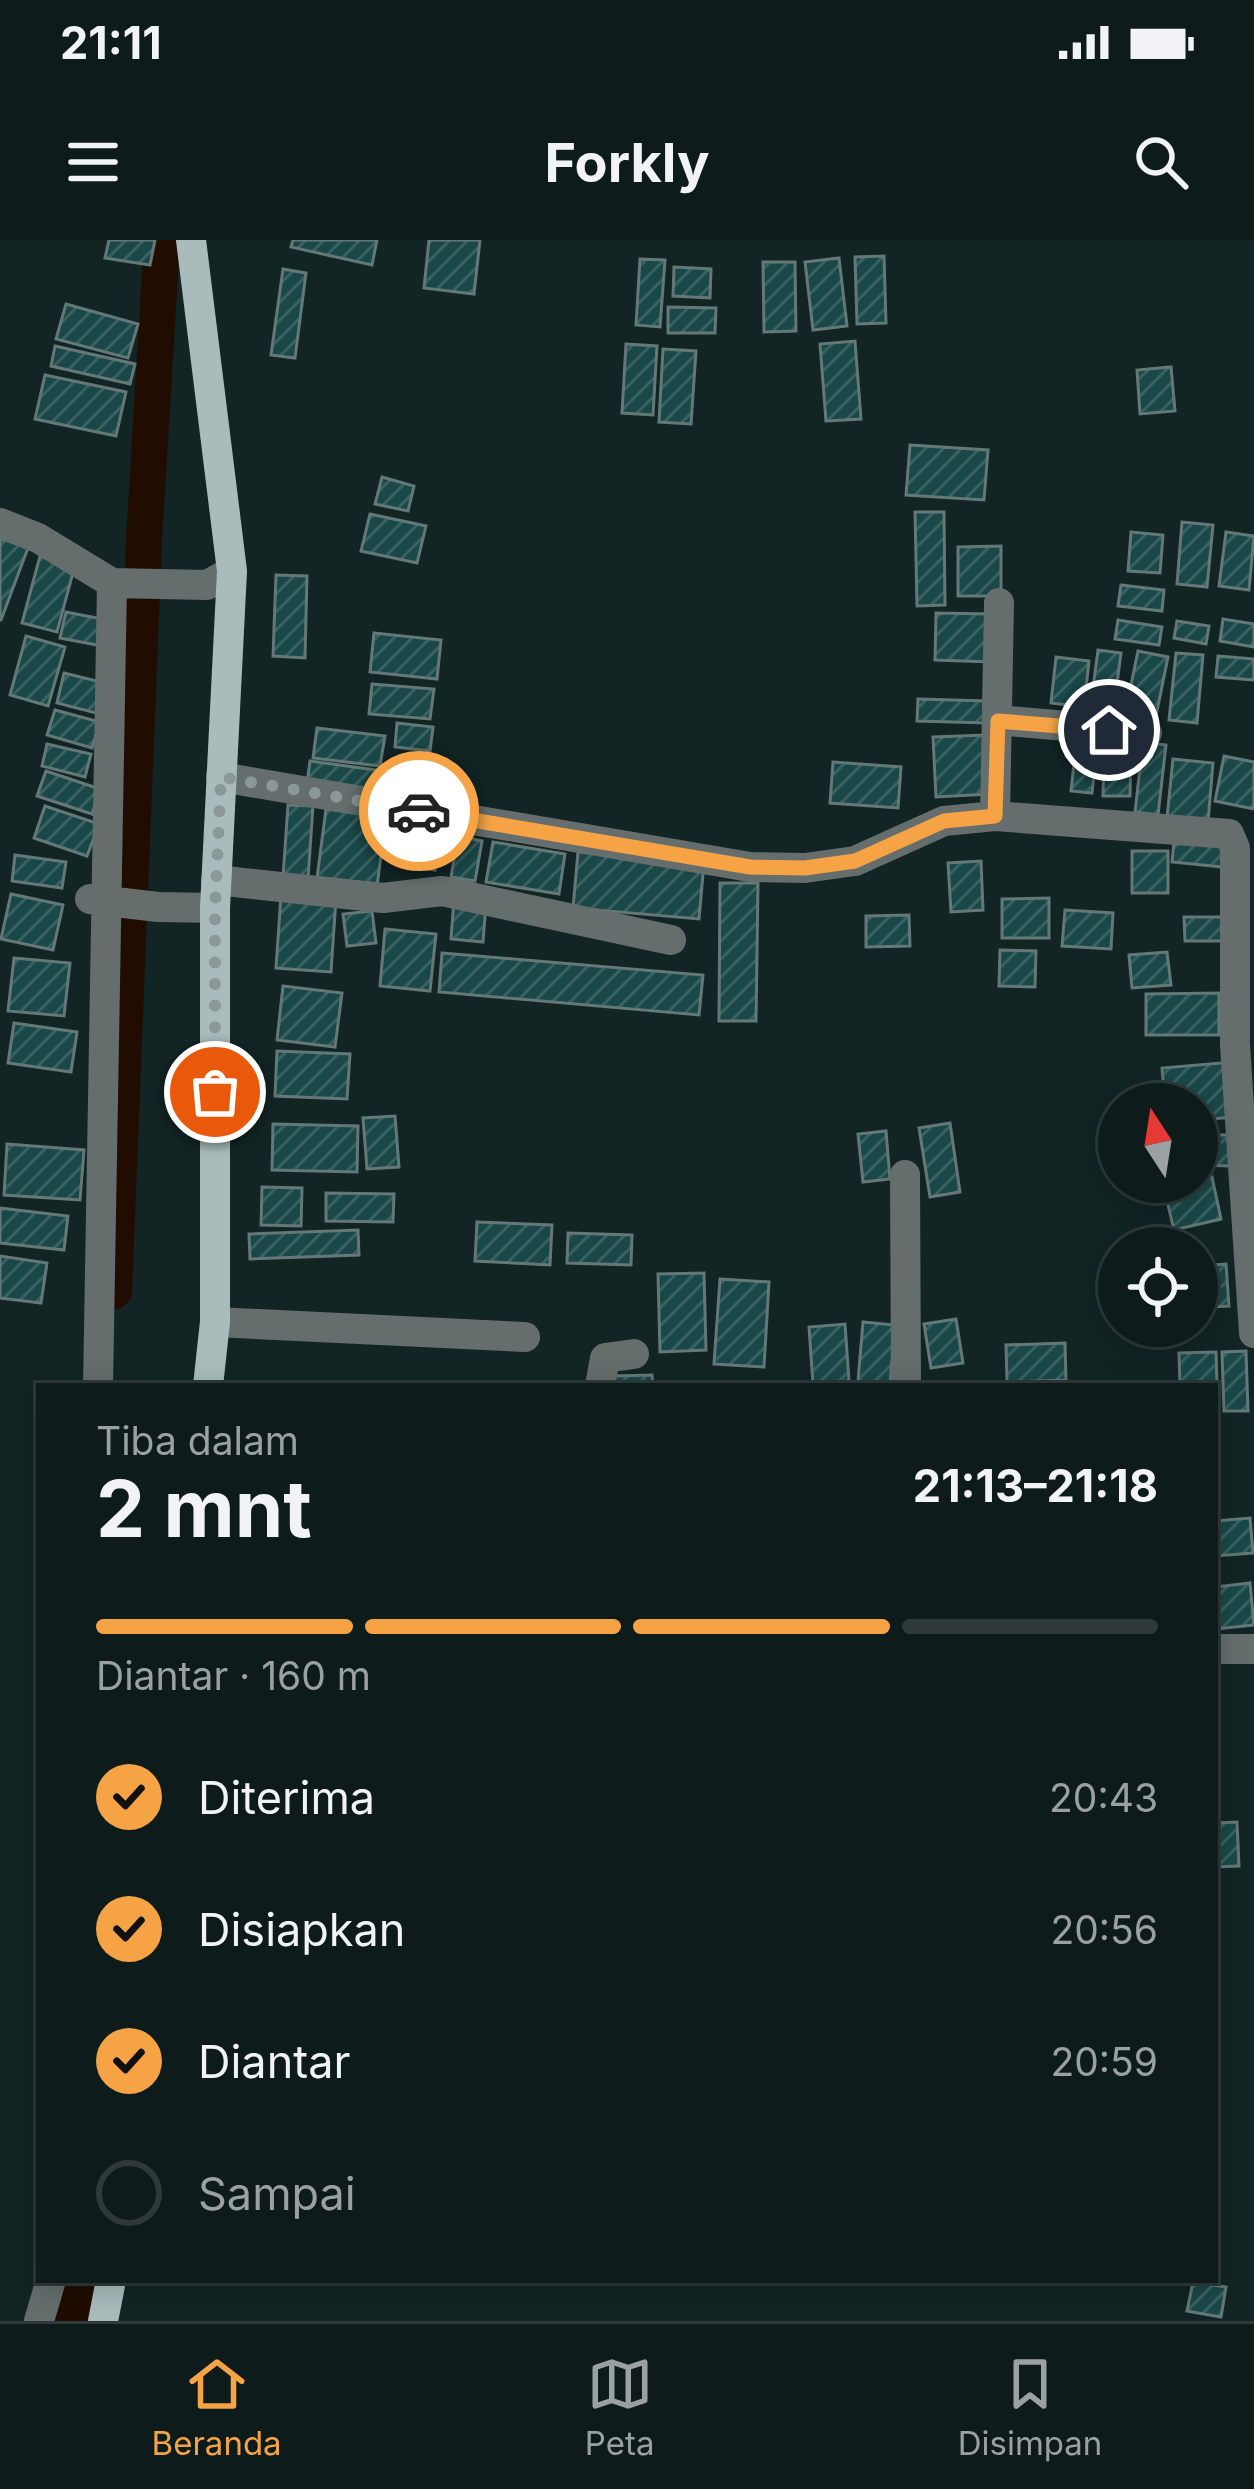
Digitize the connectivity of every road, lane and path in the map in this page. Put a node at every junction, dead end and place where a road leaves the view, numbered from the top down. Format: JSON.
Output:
{"nodes":[{"id":1,"x":191,"y":240,"type":"edge"},
{"id":2,"x":0,"y":524,"type":"edge"},
{"id":3,"x":205,"y":581,"type":"junction"},
{"id":4,"x":112,"y":583,"type":"junction"},
{"id":5,"x":999,"y":603,"type":"dead end"},
{"id":6,"x":998,"y":721,"type":"junction"},
{"id":7,"x":1147,"y":733,"type":"dead end"},
{"id":8,"x":221,"y":777,"type":"junction"},
{"id":9,"x":995,"y":816,"type":"junction"},
{"id":10,"x":1244,"y":848,"type":"edge"},
{"id":11,"x":216,"y":894,"type":"junction"},
{"id":12,"x":105,"y":902,"type":"junction"},
{"id":13,"x":671,"y":940,"type":"dead end"},
{"id":14,"x":1245,"y":1045,"type":"edge"},
{"id":15,"x":905,"y":1174,"type":"dead end"},
{"id":16,"x":214,"y":1322,"type":"junction"},
{"id":17,"x":1254,"y":1334,"type":"edge"},
{"id":18,"x":525,"y":1337,"type":"dead end"},
{"id":19,"x":634,"y":1354,"type":"dead end"},
{"id":20,"x":98,"y":1383,"type":"edge"},
{"id":21,"x":208,"y":1383,"type":"edge"},
{"id":22,"x":601,"y":1383,"type":"edge"},
{"id":23,"x":906,"y":1383,"type":"edge"},
{"id":24,"x":1254,"y":1648,"type":"edge"},
{"id":25,"x":1218,"y":1649,"type":"edge"},
{"id":26,"x":50,"y":2283,"type":"edge"},
{"id":27,"x":110,"y":2283,"type":"edge"},
{"id":28,"x":39,"y":2321,"type":"edge"},
{"id":29,"x":103,"y":2321,"type":"edge"}],
"edges":[{"from":1,"to":3,"type":"main road"},
{"from":2,"to":4,"type":"street"},
{"from":3,"to":4,"type":"street"},
{"from":3,"to":8,"type":"main road"},
{"from":4,"to":12,"type":"street"},
{"from":5,"to":6,"type":"street"},
{"from":6,"to":7,"type":"street"},
{"from":6,"to":9,"type":"street"},
{"from":8,"to":9,"type":"street"},
{"from":8,"to":11,"type":"main road"},
{"from":9,"to":10,"type":"street"},
{"from":10,"to":14,"type":"street"},
{"from":11,"to":12,"type":"street"},
{"from":11,"to":13,"type":"street"},
{"from":11,"to":16,"type":"main road"},
{"from":12,"to":20,"type":"street"},
{"from":14,"to":17,"type":"street"},
{"from":15,"to":23,"type":"street"},
{"from":16,"to":18,"type":"street"},
{"from":16,"to":21,"type":"main road"},
{"from":19,"to":22,"type":"street"},
{"from":24,"to":25,"type":"street"},
{"from":26,"to":28,"type":"street"},
{"from":27,"to":29,"type":"main road"}]}
